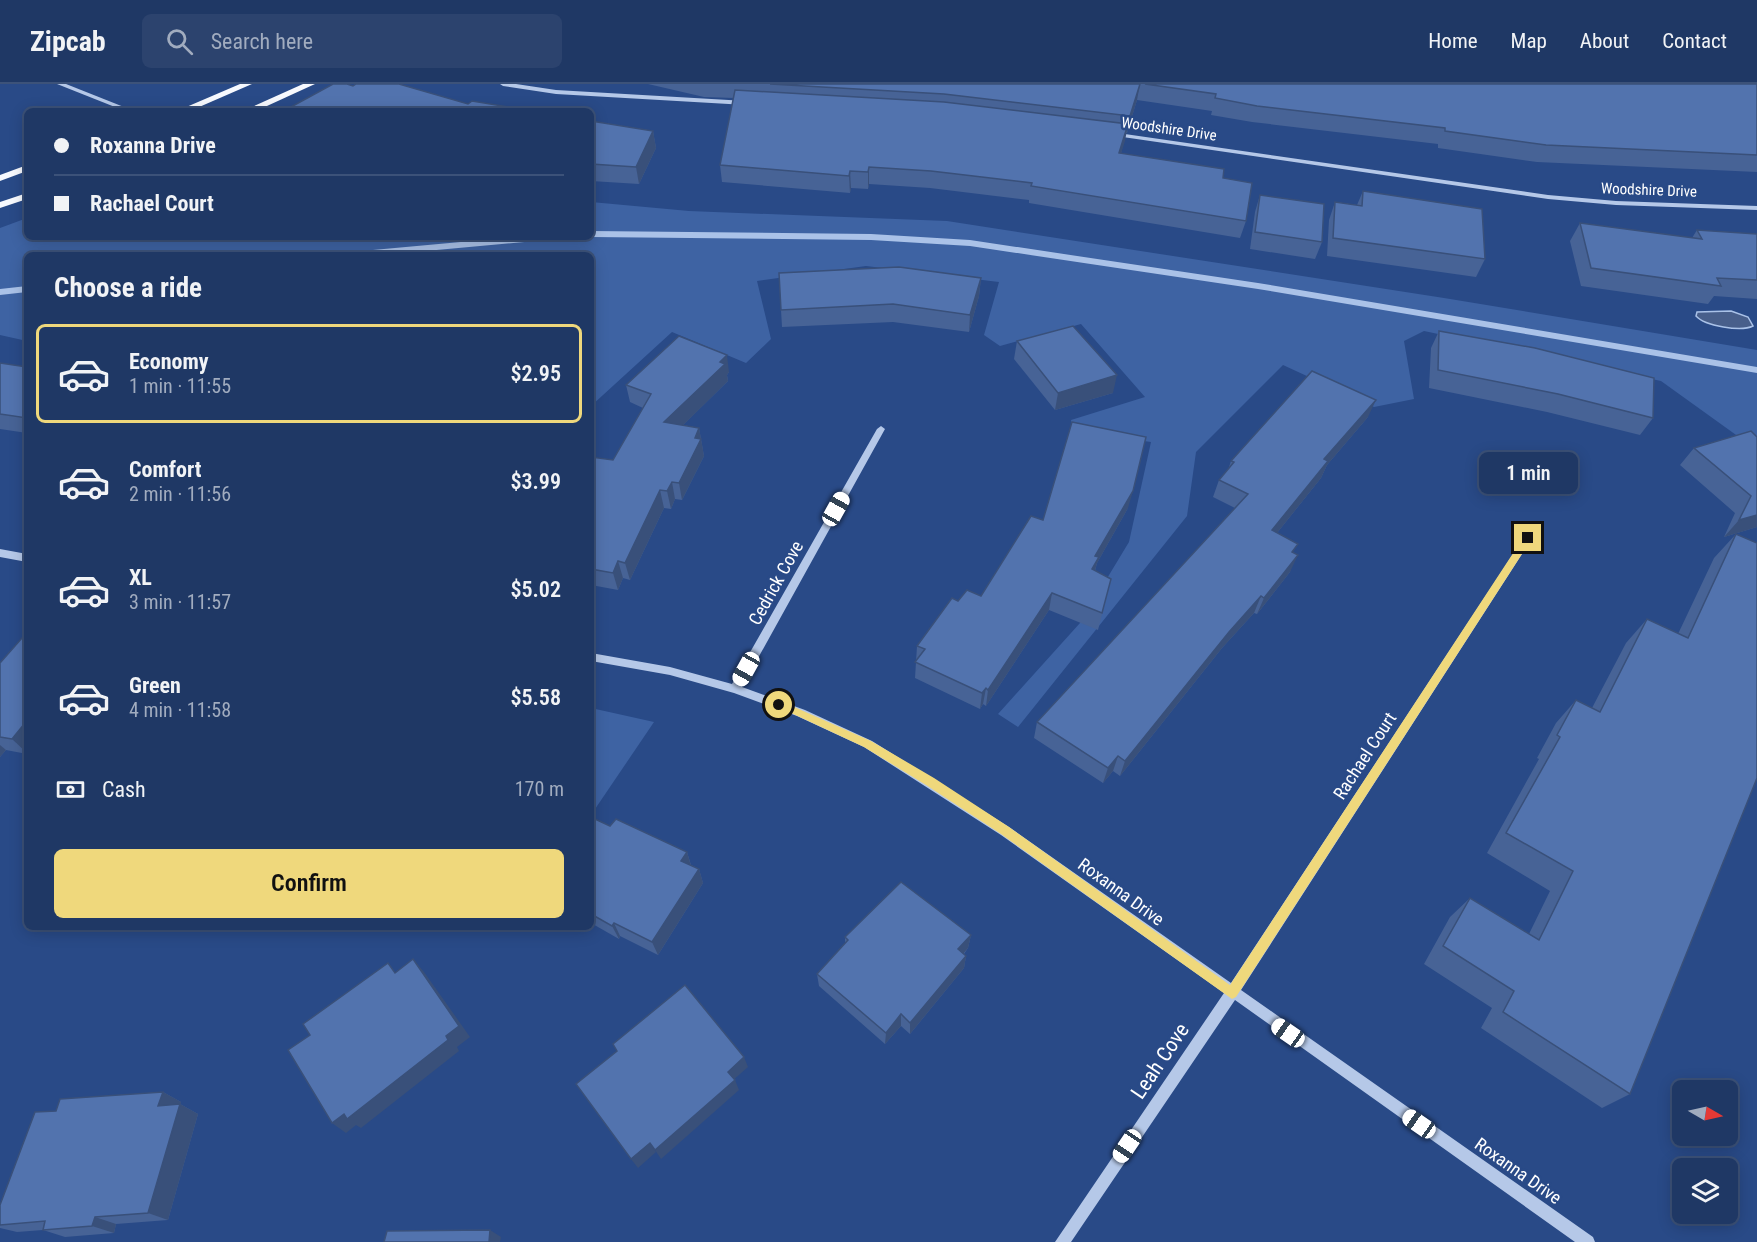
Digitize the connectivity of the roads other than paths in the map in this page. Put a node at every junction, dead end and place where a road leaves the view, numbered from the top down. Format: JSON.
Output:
{"nodes":[{"id":1,"x":60,"y":84,"type":"edge"},
{"id":2,"x":248,"y":84,"type":"edge"},
{"id":3,"x":311,"y":84,"type":"edge"},
{"id":4,"x":503,"y":84,"type":"edge"},
{"id":5,"x":755,"y":104,"type":"edge"},
{"id":6,"x":122,"y":108,"type":"edge"},
{"id":7,"x":189,"y":108,"type":"edge"},
{"id":8,"x":255,"y":108,"type":"edge"},
{"id":9,"x":1103,"y":133,"type":"edge"},
{"id":10,"x":24,"y":169,"type":"edge"},
{"id":11,"x":0,"y":178,"type":"edge"},
{"id":12,"x":24,"y":197,"type":"edge"},
{"id":13,"x":0,"y":206,"type":"edge"},
{"id":14,"x":1757,"y":208,"type":"edge"},
{"id":15,"x":881,"y":429,"type":"dead end"},
{"id":16,"x":1528,"y":538,"type":"dead end"},
{"id":17,"x":0,"y":553,"type":"edge"},
{"id":18,"x":24,"y":557,"type":"edge"},
{"id":19,"x":594,"y":658,"type":"edge"},
{"id":20,"x":735,"y":689,"type":"junction"},
{"id":21,"x":1232,"y":993,"type":"junction"},
{"id":22,"x":1062,"y":1242,"type":"edge"},
{"id":23,"x":1588,"y":1242,"type":"edge"}],
"edges":[{"from":1,"to":6,"type":"street"},
{"from":2,"to":7,"type":"main road"},
{"from":3,"to":8,"type":"main road"},
{"from":4,"to":5,"type":"street"},
{"from":9,"to":14,"type":"street","name":"Woodshire Drive"},
{"from":10,"to":11,"type":"main road"},
{"from":12,"to":13,"type":"main road"},
{"from":15,"to":20,"type":"street","name":"Cedrick Cove"},
{"from":16,"to":21,"type":"street","name":"Rachael Court"},
{"from":17,"to":18,"type":"street"},
{"from":19,"to":20,"type":"street","name":"Roxanna Drive"},
{"from":20,"to":21,"type":"street","name":"Roxanna Drive"},
{"from":21,"to":22,"type":"street","name":"Leah Cove"},
{"from":21,"to":23,"type":"street","name":"Roxanna Drive"}]}
